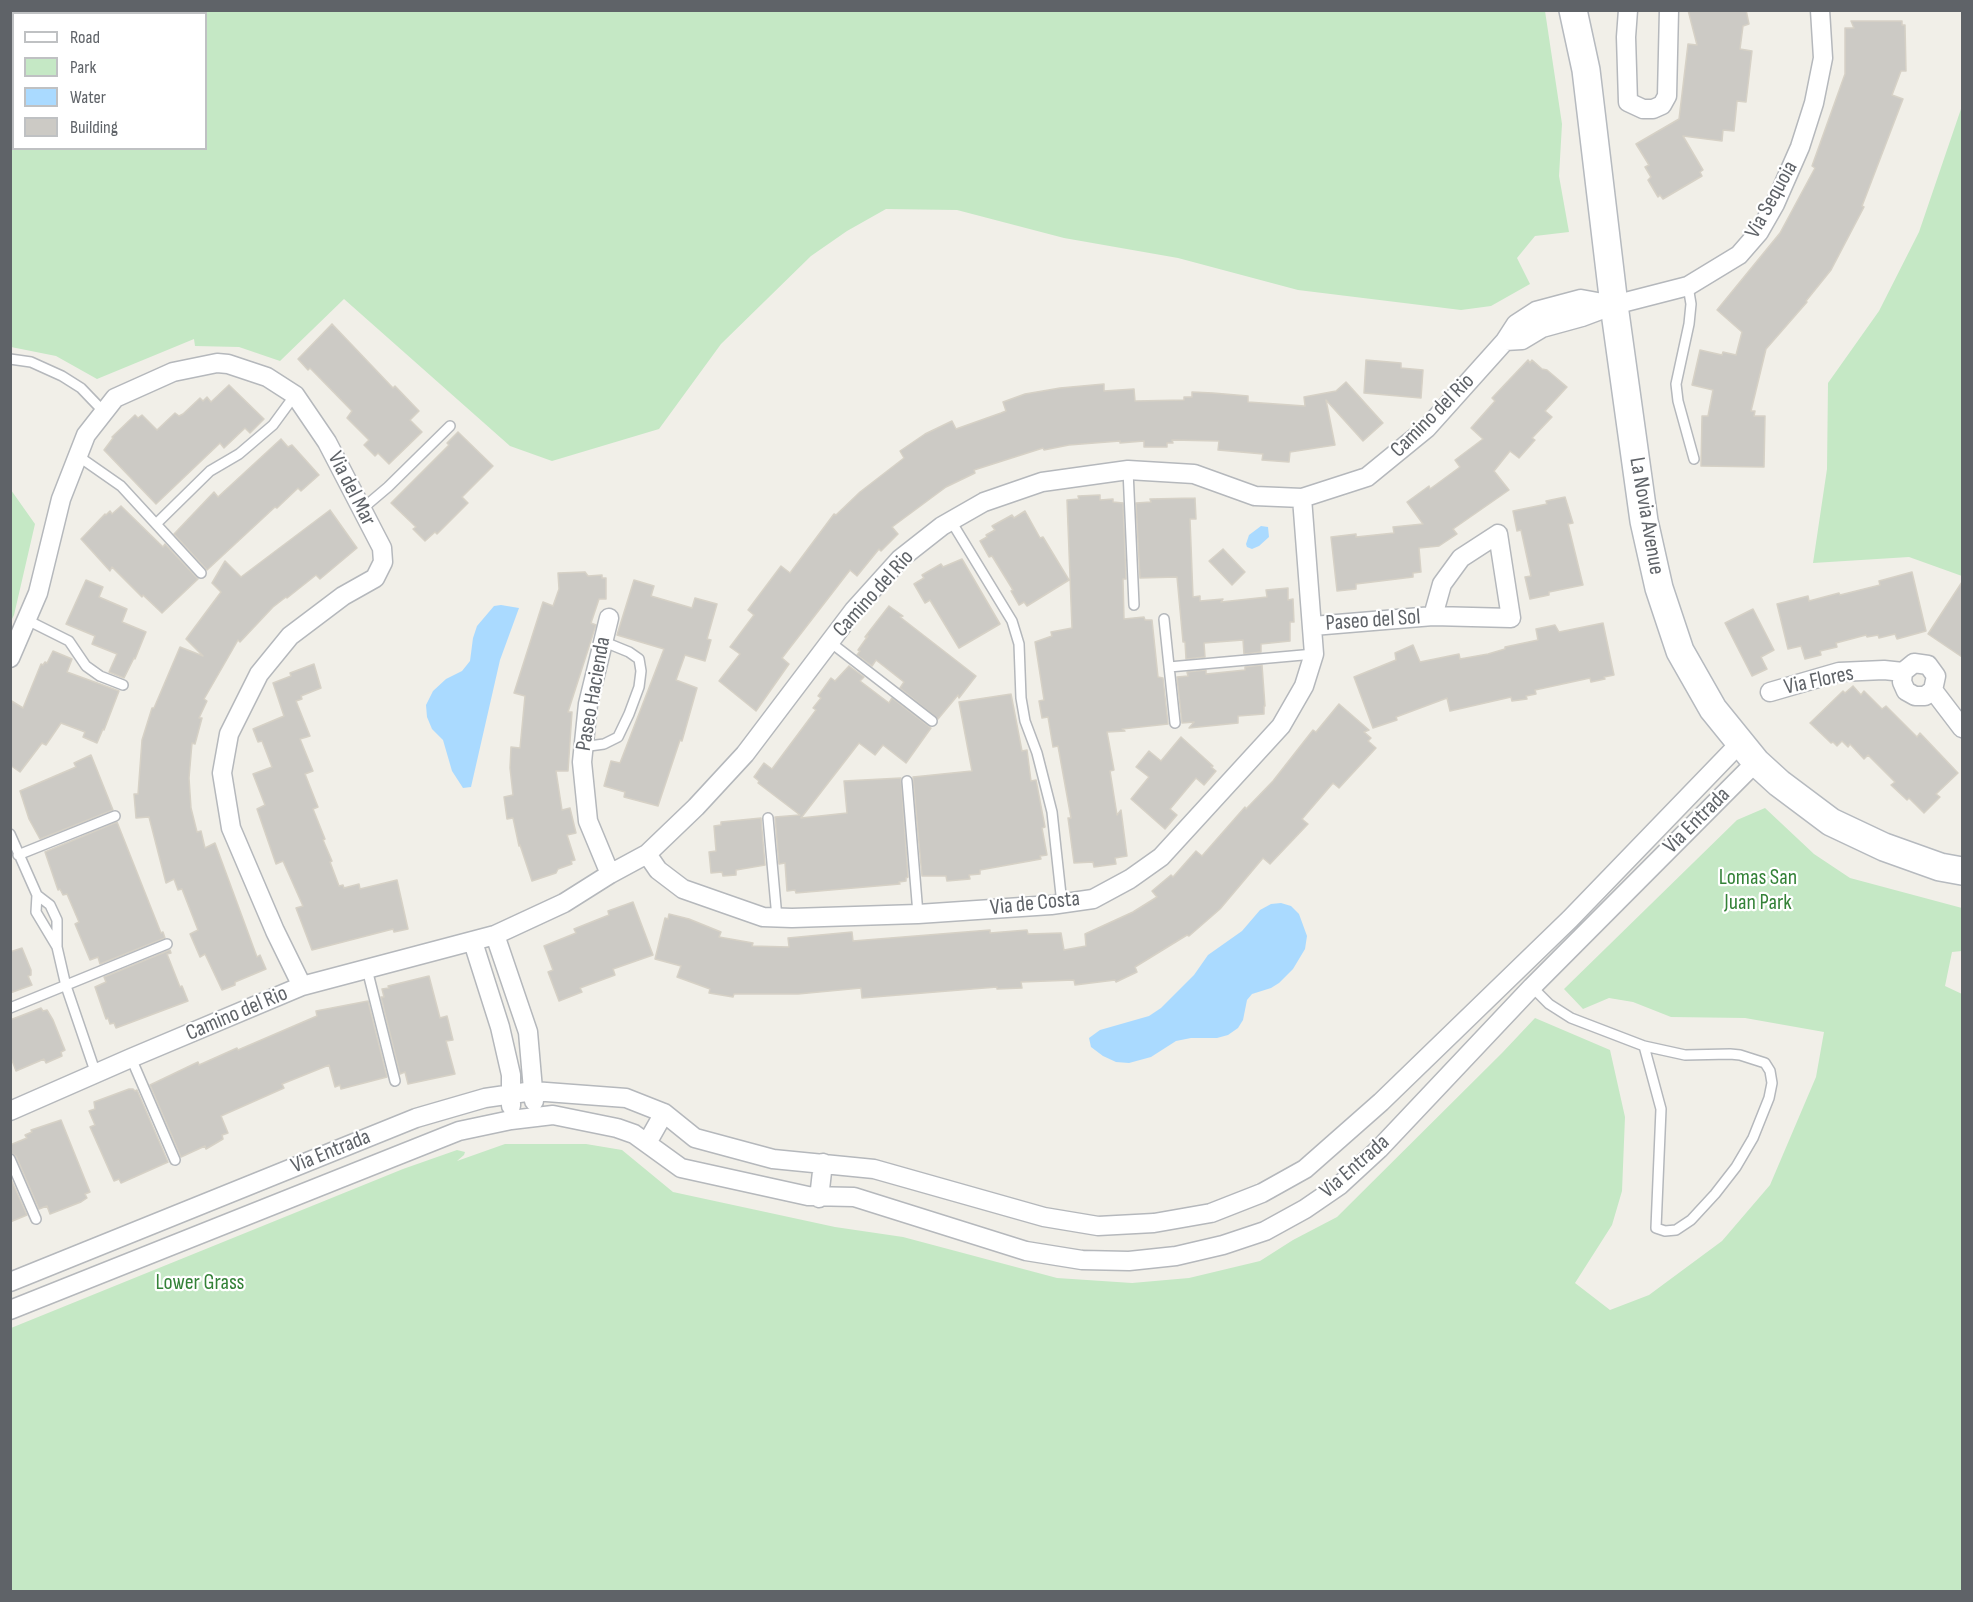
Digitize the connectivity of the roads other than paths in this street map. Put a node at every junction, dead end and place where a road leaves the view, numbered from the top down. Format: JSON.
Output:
{"nodes":[{"id":1,"x":1573,"y":10,"type":"edge"},
{"id":2,"x":1629,"y":10,"type":"edge"},
{"id":3,"x":1669,"y":10,"type":"edge"},
{"id":4,"x":1820,"y":10,"type":"edge"},
{"id":5,"x":1688,"y":286,"type":"junction"},
{"id":6,"x":1614,"y":305,"type":"junction"},
{"id":7,"x":10,"y":359,"type":"edge"},
{"id":8,"x":295,"y":395,"type":"junction"},
{"id":9,"x":104,"y":412,"type":"junction"},
{"id":10,"x":450,"y":426,"type":"dead end"},
{"id":11,"x":78,"y":456,"type":"junction"},
{"id":12,"x":1694,"y":459,"type":"dead end"},
{"id":13,"x":1128,"y":470,"type":"junction"},
{"id":14,"x":1302,"y":498,"type":"junction"},
{"id":15,"x":362,"y":509,"type":"junction"},
{"id":16,"x":951,"y":521,"type":"junction"},
{"id":17,"x":156,"y":524,"type":"junction"},
{"id":18,"x":201,"y":573,"type":"dead end"},
{"id":19,"x":1134,"y":605,"type":"dead end"},
{"id":20,"x":1433,"y":616,"type":"junction"},
{"id":21,"x":609,"y":618,"type":"dead end"},
{"id":22,"x":1164,"y":619,"type":"dead end"},
{"id":23,"x":27,"y":620,"type":"junction"},
{"id":24,"x":1313,"y":626,"type":"junction"},
{"id":25,"x":602,"y":641,"type":"junction"},
{"id":26,"x":830,"y":642,"type":"junction"},
{"id":27,"x":1314,"y":654,"type":"junction"},
{"id":28,"x":10,"y":658,"type":"edge"},
{"id":29,"x":1169,"y":667,"type":"junction"},
{"id":30,"x":1904,"y":672,"type":"junction"},
{"id":31,"x":123,"y":685,"type":"dead end"},
{"id":32,"x":1933,"y":690,"type":"junction"},
{"id":33,"x":1770,"y":692,"type":"dead end"},
{"id":34,"x":932,"y":721,"type":"dead end"},
{"id":35,"x":1175,"y":723,"type":"dead end"},
{"id":36,"x":1962,"y":728,"type":"edge"},
{"id":37,"x":582,"y":747,"type":"junction"},
{"id":38,"x":1748,"y":752,"type":"junction"},
{"id":39,"x":907,"y":781,"type":"dead end"},
{"id":40,"x":115,"y":816,"type":"dead end"},
{"id":41,"x":768,"y":818,"type":"dead end"},
{"id":42,"x":12,"y":840,"type":"edge"},
{"id":43,"x":646,"y":854,"type":"junction"},
{"id":44,"x":18,"y":855,"type":"junction"},
{"id":45,"x":1962,"y":871,"type":"edge"},
{"id":46,"x":610,"y":874,"type":"junction"},
{"id":47,"x":37,"y":895,"type":"junction"},
{"id":48,"x":1062,"y":904,"type":"junction"},
{"id":49,"x":918,"y":914,"type":"junction"},
{"id":50,"x":777,"y":918,"type":"junction"},
{"id":51,"x":495,"y":935,"type":"junction"},
{"id":52,"x":473,"y":942,"type":"junction"},
{"id":53,"x":167,"y":944,"type":"dead end"},
{"id":54,"x":57,"y":947,"type":"junction"},
{"id":55,"x":367,"y":969,"type":"junction"},
{"id":56,"x":1516,"y":970,"type":"junction"},
{"id":57,"x":66,"y":986,"type":"junction"},
{"id":58,"x":302,"y":987,"type":"junction"},
{"id":59,"x":1532,"y":987,"type":"junction"},
{"id":60,"x":10,"y":1008,"type":"edge"},
{"id":61,"x":1644,"y":1046,"type":"junction"},
{"id":62,"x":131,"y":1058,"type":"junction"},
{"id":63,"x":96,"y":1074,"type":"junction"},
{"id":64,"x":395,"y":1081,"type":"dead end"},
{"id":65,"x":533,"y":1090,"type":"junction"},
{"id":66,"x":511,"y":1095,"type":"junction"},
{"id":67,"x":10,"y":1111,"type":"edge"},
{"id":68,"x":664,"y":1113,"type":"junction"},
{"id":69,"x":536,"y":1118,"type":"junction"},
{"id":70,"x":511,"y":1120,"type":"junction"},
{"id":71,"x":647,"y":1143,"type":"junction"},
{"id":72,"x":10,"y":1159,"type":"edge"},
{"id":73,"x":175,"y":1160,"type":"dead end"},
{"id":74,"x":823,"y":1163,"type":"junction"},
{"id":75,"x":819,"y":1197,"type":"junction"},
{"id":76,"x":36,"y":1219,"type":"dead end"},
{"id":77,"x":10,"y":1282,"type":"edge"},
{"id":78,"x":10,"y":1310,"type":"edge"}],
"edges":[{"from":1,"to":6,"type":"main road","name":"La Novia Avenue"},
{"from":2,"to":3,"type":"street"},
{"from":4,"to":5,"type":"street","name":"Via Sequoia"},
{"from":5,"to":6,"type":"street","name":"Via Sequoia"},
{"from":5,"to":12,"type":"lane"},
{"from":6,"to":14,"type":"street","name":"Camino del Rio"},
{"from":6,"to":38,"type":"main road","name":"La Novia Avenue"},
{"from":7,"to":9,"type":"lane"},
{"from":8,"to":9,"type":"street","name":"Via del Mar"},
{"from":8,"to":15,"type":"street","name":"Via del Mar"},
{"from":8,"to":17,"type":"lane"},
{"from":9,"to":11,"type":"street","name":"Via del Mar"},
{"from":10,"to":15,"type":"lane"},
{"from":11,"to":17,"type":"lane"},
{"from":11,"to":23,"type":"street","name":"Via del Mar"},
{"from":13,"to":14,"type":"street","name":"Camino del Rio"},
{"from":13,"to":16,"type":"street","name":"Camino del Rio"},
{"from":13,"to":19,"type":"lane"},
{"from":14,"to":24,"type":"street","name":"Via de Costa"},
{"from":15,"to":58,"type":"street","name":"Via del Mar"},
{"from":16,"to":26,"type":"street","name":"Camino del Rio"},
{"from":16,"to":48,"type":"lane"},
{"from":17,"to":18,"type":"lane"},
{"from":20,"to":20,"type":"street","name":"Paseo del Sol"},
{"from":20,"to":24,"type":"street","name":"Paseo del Sol"},
{"from":21,"to":25,"type":"street","name":"Paseo Hacienda"},
{"from":22,"to":29,"type":"lane"},
{"from":23,"to":28,"type":"street","name":"Via del Mar"},
{"from":23,"to":31,"type":"lane"},
{"from":24,"to":27,"type":"street","name":"Via de Costa"},
{"from":25,"to":37,"type":"street","name":"Paseo Hacienda"},
{"from":25,"to":37,"type":"lane"},
{"from":26,"to":34,"type":"lane"},
{"from":26,"to":43,"type":"street","name":"Camino del Rio"},
{"from":27,"to":29,"type":"lane"},
{"from":27,"to":48,"type":"street","name":"Via de Costa"},
{"from":29,"to":35,"type":"lane"},
{"from":30,"to":32,"type":"street"},
{"from":30,"to":32,"type":"street","name":"Via Flores"},
{"from":30,"to":33,"type":"street","name":"Via Flores"},
{"from":32,"to":36,"type":"street","name":"Via Flores"},
{"from":37,"to":46,"type":"street","name":"Paseo Hacienda"},
{"from":38,"to":45,"type":"main road","name":"La Novia Avenue"},
{"from":38,"to":56,"type":"street","name":"Via Entrada"},
{"from":38,"to":59,"type":"street","name":"Via Entrada"},
{"from":39,"to":49,"type":"lane"},
{"from":40,"to":44,"type":"lane"},
{"from":41,"to":50,"type":"lane"},
{"from":42,"to":44,"type":"lane"},
{"from":43,"to":46,"type":"street","name":"Camino del Rio"},
{"from":43,"to":50,"type":"street","name":"Via de Costa"},
{"from":44,"to":47,"type":"lane"},
{"from":46,"to":51,"type":"street","name":"Camino del Rio"},
{"from":47,"to":54,"type":"lane"},
{"from":47,"to":54,"type":"lane"},
{"from":48,"to":49,"type":"street","name":"Via de Costa"},
{"from":49,"to":50,"type":"street","name":"Via de Costa"},
{"from":51,"to":52,"type":"street","name":"Camino del Rio"},
{"from":51,"to":65,"type":"street"},
{"from":52,"to":55,"type":"street","name":"Camino del Rio"},
{"from":52,"to":66,"type":"street"},
{"from":53,"to":57,"type":"lane"},
{"from":54,"to":57,"type":"lane"},
{"from":55,"to":58,"type":"street","name":"Camino del Rio"},
{"from":55,"to":64,"type":"lane"},
{"from":56,"to":59,"type":"street"},
{"from":56,"to":74,"type":"street","name":"Via Entrada"},
{"from":57,"to":60,"type":"lane"},
{"from":57,"to":63,"type":"lane"},
{"from":58,"to":62,"type":"street","name":"Camino del Rio"},
{"from":59,"to":61,"type":"lane"},
{"from":59,"to":75,"type":"street","name":"Via Entrada"},
{"from":61,"to":61,"type":"lane"},
{"from":62,"to":63,"type":"street","name":"Camino del Rio"},
{"from":62,"to":73,"type":"lane"},
{"from":63,"to":67,"type":"street","name":"Camino del Rio"},
{"from":65,"to":66,"type":"street","name":"Via Entrada"},
{"from":65,"to":68,"type":"street","name":"Via Entrada"},
{"from":65,"to":69,"type":"street"},
{"from":66,"to":70,"type":"street"},
{"from":66,"to":77,"type":"street","name":"Via Entrada"},
{"from":68,"to":71,"type":"street"},
{"from":68,"to":74,"type":"street","name":"Via Entrada"},
{"from":69,"to":70,"type":"street","name":"Via Entrada"},
{"from":69,"to":71,"type":"street","name":"Via Entrada"},
{"from":70,"to":78,"type":"street","name":"Via Entrada"},
{"from":71,"to":75,"type":"street","name":"Via Entrada"},
{"from":72,"to":76,"type":"lane"},
{"from":74,"to":75,"type":"street"}]}
